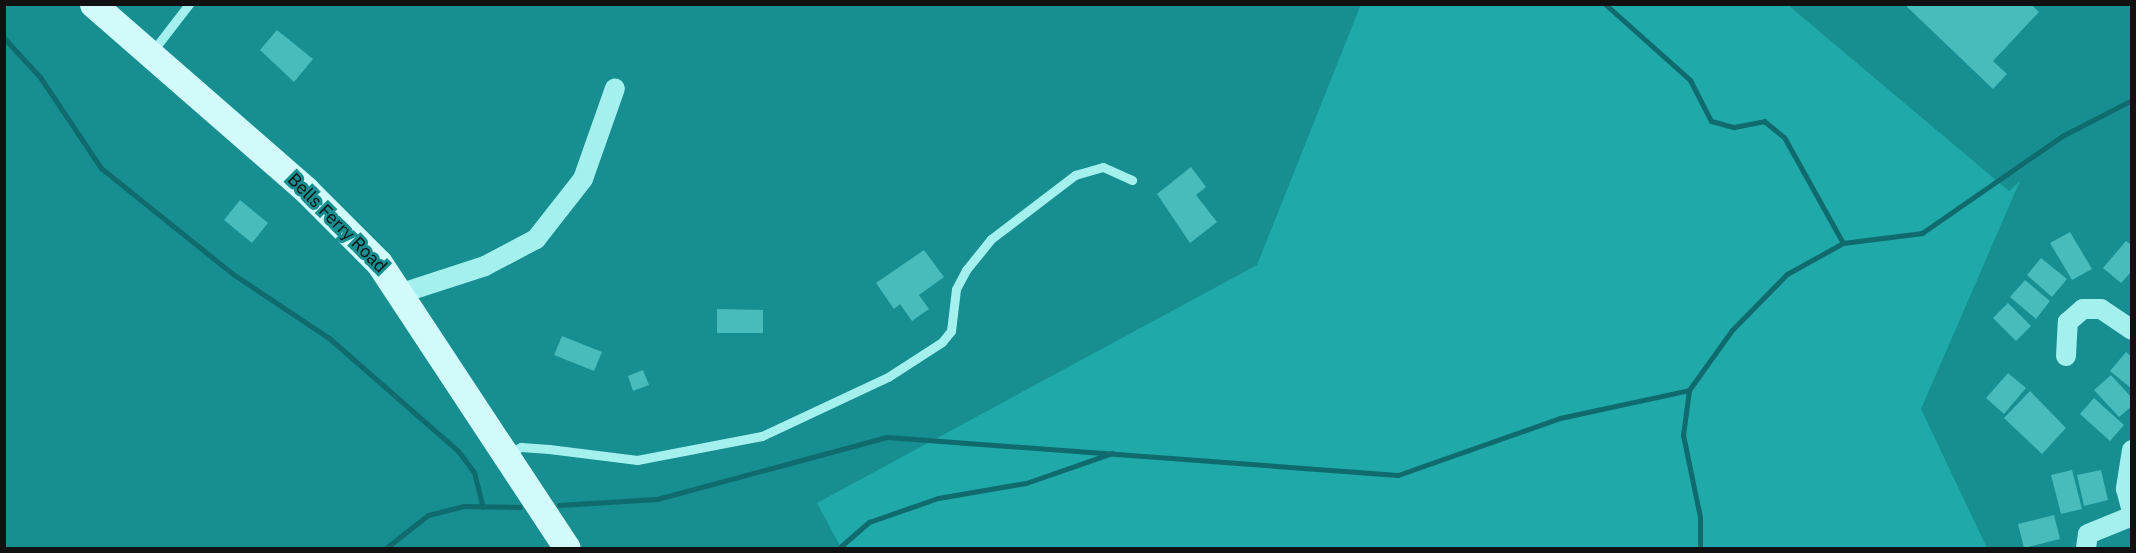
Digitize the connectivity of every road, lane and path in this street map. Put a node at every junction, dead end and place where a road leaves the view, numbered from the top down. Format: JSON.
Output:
{"nodes":[{"id":1,"x":93,"y":4,"type":"edge"},
{"id":2,"x":189,"y":4,"type":"edge"},
{"id":3,"x":149,"y":55,"type":"junction"},
{"id":4,"x":615,"y":88,"type":"dead end"},
{"id":5,"x":1132,"y":180,"type":"dead end"},
{"id":6,"x":402,"y":293,"type":"junction"},
{"id":7,"x":2132,"y":330,"type":"edge"},
{"id":8,"x":2066,"y":356,"type":"dead end"},
{"id":9,"x":2132,"y":450,"type":"edge"},
{"id":10,"x":505,"y":455,"type":"junction"},
{"id":11,"x":2132,"y":511,"type":"edge"},
{"id":12,"x":2132,"y":516,"type":"edge"},
{"id":13,"x":567,"y":549,"type":"edge"},
{"id":14,"x":2086,"y":549,"type":"edge"}],
"edges":[{"from":1,"to":3,"type":"main road","name":"Bells Ferry Road"},
{"from":2,"to":3,"type":"lane"},
{"from":3,"to":6,"type":"main road","name":"Bells Ferry Road"},
{"from":4,"to":6,"type":"street"},
{"from":5,"to":10,"type":"lane"},
{"from":6,"to":10,"type":"main road","name":"Bells Ferry Road"},
{"from":7,"to":8,"type":"street"},
{"from":9,"to":11,"type":"street"},
{"from":10,"to":13,"type":"main road","name":"Bells Ferry Road"},
{"from":12,"to":14,"type":"street"}]}
